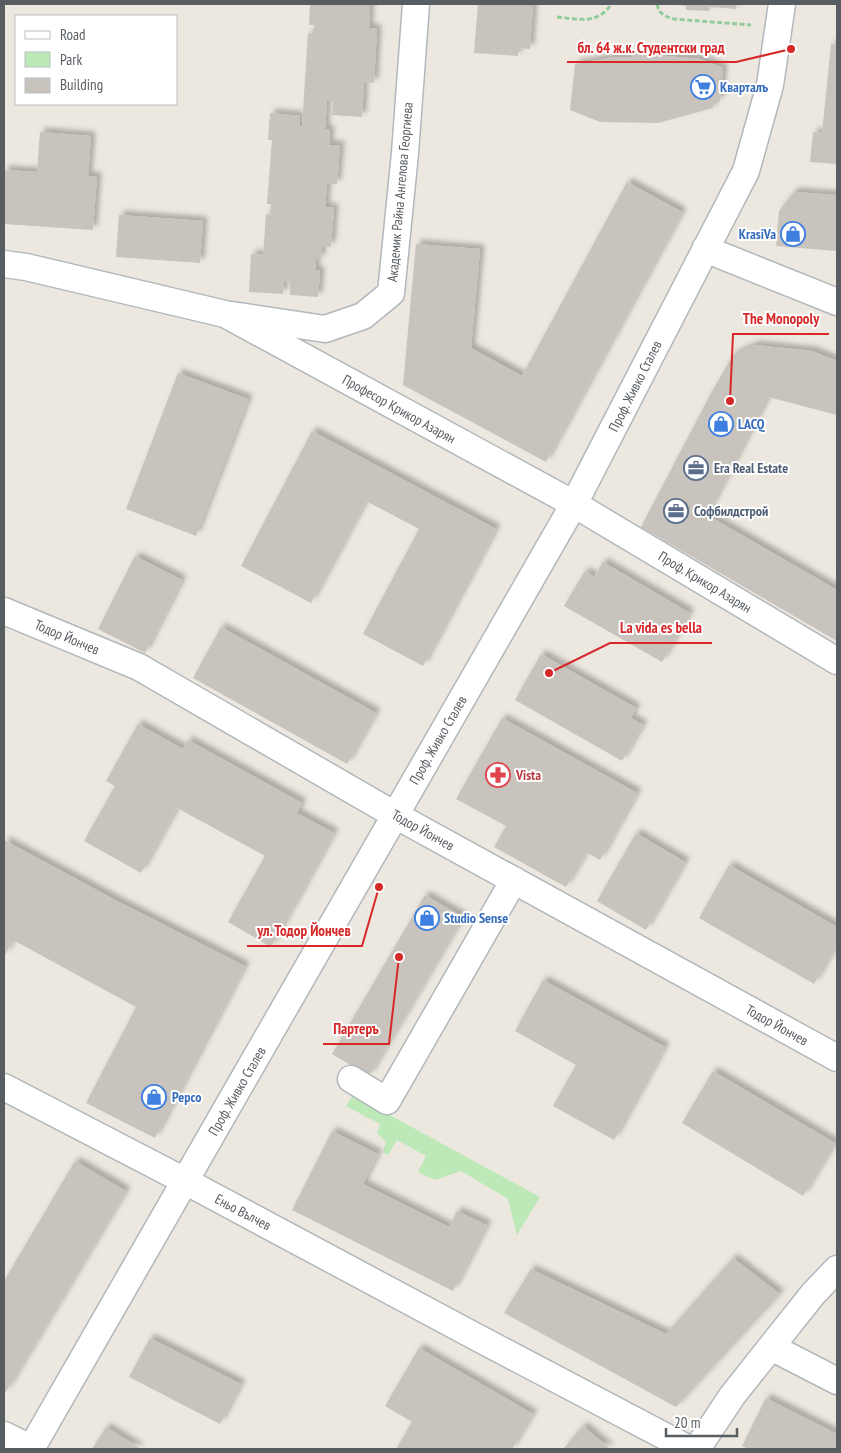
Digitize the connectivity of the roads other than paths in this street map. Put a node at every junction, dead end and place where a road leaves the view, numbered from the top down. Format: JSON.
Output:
{"nodes":[{"id":1,"x":416,"y":4,"type":"edge"},
{"id":2,"x":782,"y":4,"type":"edge"},
{"id":3,"x":705,"y":249,"type":"junction"},
{"id":4,"x":4,"y":264,"type":"edge"},
{"id":5,"x":837,"y":302,"type":"edge"},
{"id":6,"x":225,"y":314,"type":"junction"},
{"id":7,"x":574,"y":504,"type":"junction"},
{"id":8,"x":4,"y":611,"type":"edge"},
{"id":9,"x":837,"y":661,"type":"edge"},
{"id":10,"x":395,"y":815,"type":"junction"},
{"id":11,"x":514,"y":880,"type":"junction"},
{"id":12,"x":837,"y":1058,"type":"edge"},
{"id":13,"x":351,"y":1080,"type":"dead end"},
{"id":14,"x":4,"y":1087,"type":"edge"},
{"id":15,"x":185,"y":1181,"type":"junction"},
{"id":16,"x":837,"y":1269,"type":"edge"},
{"id":17,"x":771,"y":1347,"type":"junction"},
{"id":18,"x":837,"y":1381,"type":"edge"},
{"id":19,"x":4,"y":1435,"type":"edge"},
{"id":20,"x":32,"y":1449,"type":"edge"},
{"id":21,"x":689,"y":1449,"type":"edge"},
{"id":22,"x":697,"y":1449,"type":"edge"}],
"edges":[{"from":1,"to":6,"type":"street","name":"Академик Райна Ангелова Георгиева"},
{"from":2,"to":3,"type":"street","name":"Проф. Живко Сталев"},
{"from":3,"to":5,"type":"street"},
{"from":3,"to":7,"type":"street","name":"Проф. Живко Сталев"},
{"from":4,"to":6,"type":"street"},
{"from":6,"to":7,"type":"street","name":"Професор Крикор Азарян"},
{"from":7,"to":9,"type":"street","name":"Проф. Крикор Азарян"},
{"from":7,"to":10,"type":"street","name":"Проф. Живко Сталев"},
{"from":8,"to":10,"type":"street","name":"Тодор Йончев"},
{"from":10,"to":11,"type":"street","name":"Тодор Йончев"},
{"from":10,"to":15,"type":"street","name":"Проф. Живко Сталев"},
{"from":11,"to":12,"type":"street","name":"Тодор Йончев"},
{"from":11,"to":13,"type":"street"},
{"from":14,"to":15,"type":"street","name":"Еньо Вълчев"},
{"from":15,"to":20,"type":"street","name":"Проф. Живко Сталев"},
{"from":15,"to":21,"type":"street","name":"Еньо Вълчев"},
{"from":16,"to":17,"type":"street"},
{"from":17,"to":18,"type":"street"},
{"from":17,"to":22,"type":"street"},
{"from":19,"to":20,"type":"street"}]}
